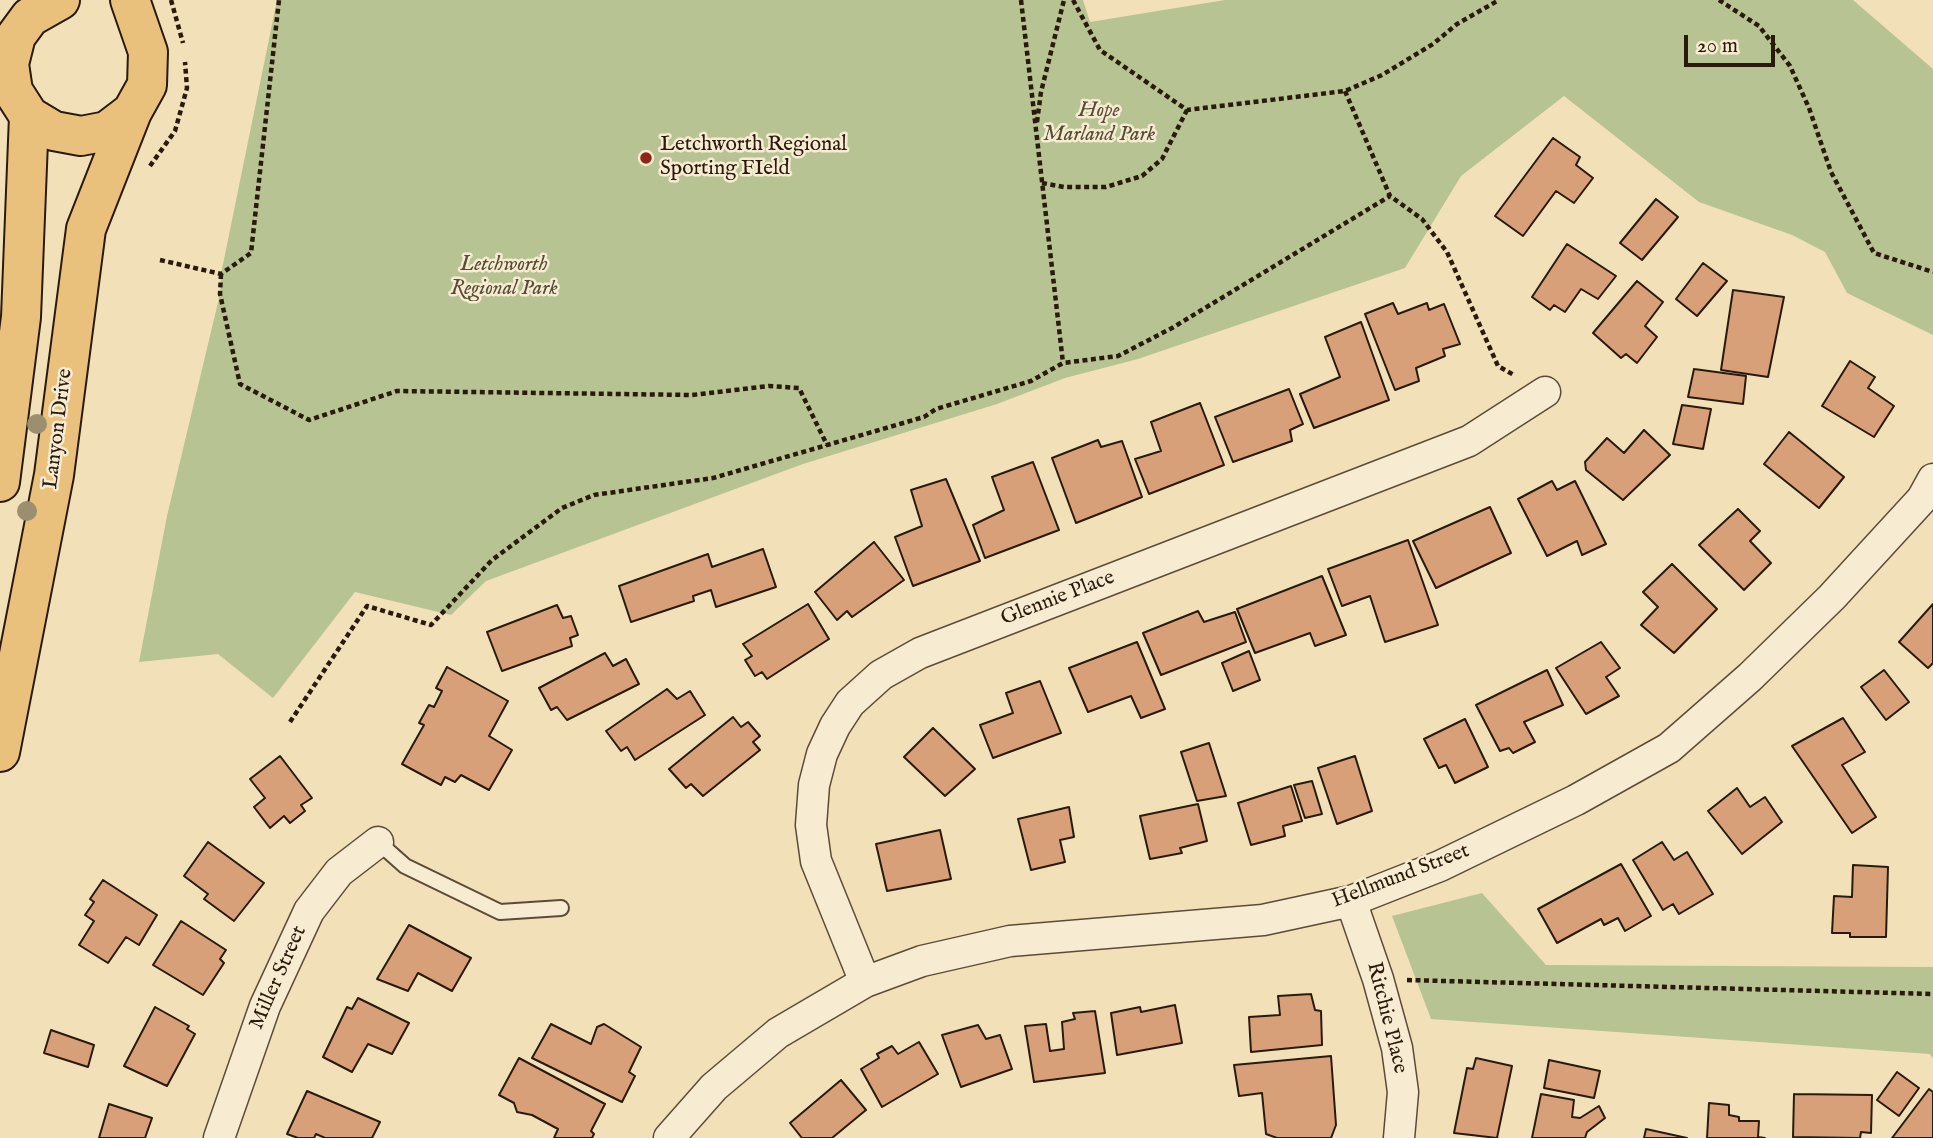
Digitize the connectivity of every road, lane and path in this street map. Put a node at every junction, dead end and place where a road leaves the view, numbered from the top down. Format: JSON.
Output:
{"nodes":[{"id":1,"x":101,"y":0,"type":"edge"},
{"id":2,"x":171,"y":0,"type":"edge"},
{"id":3,"x":279,"y":0,"type":"edge"},
{"id":4,"x":1021,"y":0,"type":"edge"},
{"id":5,"x":1064,"y":0,"type":"edge"},
{"id":6,"x":1073,"y":0,"type":"edge"},
{"id":7,"x":1499,"y":0,"type":"edge"},
{"id":8,"x":1719,"y":0,"type":"edge"},
{"id":9,"x":45,"y":3,"type":"edge"},
{"id":10,"x":135,"y":15,"type":"edge"},
{"id":11,"x":1345,"y":92,"type":"junction"},
{"id":12,"x":1187,"y":110,"type":"junction"},
{"id":13,"x":132,"y":112,"type":"junction"},
{"id":14,"x":29,"y":116,"type":"junction"},
{"id":15,"x":1036,"y":129,"type":"junction"},
{"id":16,"x":147,"y":170,"type":"dead end"},
{"id":17,"x":1042,"y":183,"type":"junction"},
{"id":18,"x":1390,"y":196,"type":"junction"},
{"id":19,"x":160,"y":260,"type":"dead end"},
{"id":20,"x":1933,"y":272,"type":"edge"},
{"id":21,"x":221,"y":274,"type":"junction"},
{"id":22,"x":1063,"y":363,"type":"junction"},
{"id":23,"x":1545,"y":392,"type":"joint"},
{"id":24,"x":827,"y":445,"type":"junction"},
{"id":25,"x":0,"y":482,"type":"edge"},
{"id":26,"x":1929,"y":495,"type":"edge"},
{"id":27,"x":290,"y":722,"type":"dead end"},
{"id":28,"x":0,"y":752,"type":"edge"},
{"id":29,"x":378,"y":842,"type":"joint"},
{"id":30,"x":1351,"y":901,"type":"junction"},
{"id":31,"x":561,"y":908,"type":"dead end"},
{"id":32,"x":1378,"y":979,"type":"junction"},
{"id":33,"x":865,"y":982,"type":"junction"},
{"id":34,"x":1933,"y":994,"type":"edge"},
{"id":35,"x":219,"y":1138,"type":"edge"},
{"id":36,"x":669,"y":1138,"type":"edge"},
{"id":37,"x":1399,"y":1138,"type":"edge"}],
"edges":[{"from":1,"to":10,"type":"main road"},
{"from":2,"to":16,"type":"path"},
{"from":3,"to":21,"type":"path"},
{"from":4,"to":15,"type":"path"},
{"from":5,"to":15,"type":"path"},
{"from":6,"to":12,"type":"path"},
{"from":7,"to":11,"type":"path"},
{"from":8,"to":20,"type":"path"},
{"from":9,"to":14,"type":"main road"},
{"from":10,"to":13,"type":"main road","name":"Lanyon Drive"},
{"from":11,"to":12,"type":"path"},
{"from":11,"to":18,"type":"path"},
{"from":12,"to":17,"type":"path"},
{"from":13,"to":14,"type":"main road"},
{"from":13,"to":28,"type":"main road","name":"Lanyon Drive"},
{"from":14,"to":25,"type":"main road"},
{"from":15,"to":17,"type":"path"},
{"from":17,"to":22,"type":"path"},
{"from":18,"to":22,"type":"path"},
{"from":18,"to":23,"type":"path"},
{"from":19,"to":21,"type":"path"},
{"from":21,"to":24,"type":"path"},
{"from":22,"to":24,"type":"path"},
{"from":23,"to":33,"type":"street","name":"Glennie Place"},
{"from":24,"to":27,"type":"path"},
{"from":26,"to":30,"type":"street","name":"Hellmund Street"},
{"from":29,"to":31,"type":"lane"},
{"from":29,"to":35,"type":"street","name":"Miller Street"},
{"from":30,"to":32,"type":"street","name":"Ritchie Place"},
{"from":30,"to":33,"type":"street","name":"Hellmund Street"},
{"from":32,"to":34,"type":"path"},
{"from":32,"to":37,"type":"street","name":"Ritchie Place"},
{"from":33,"to":36,"type":"street","name":"Hellmund Street"}]}
